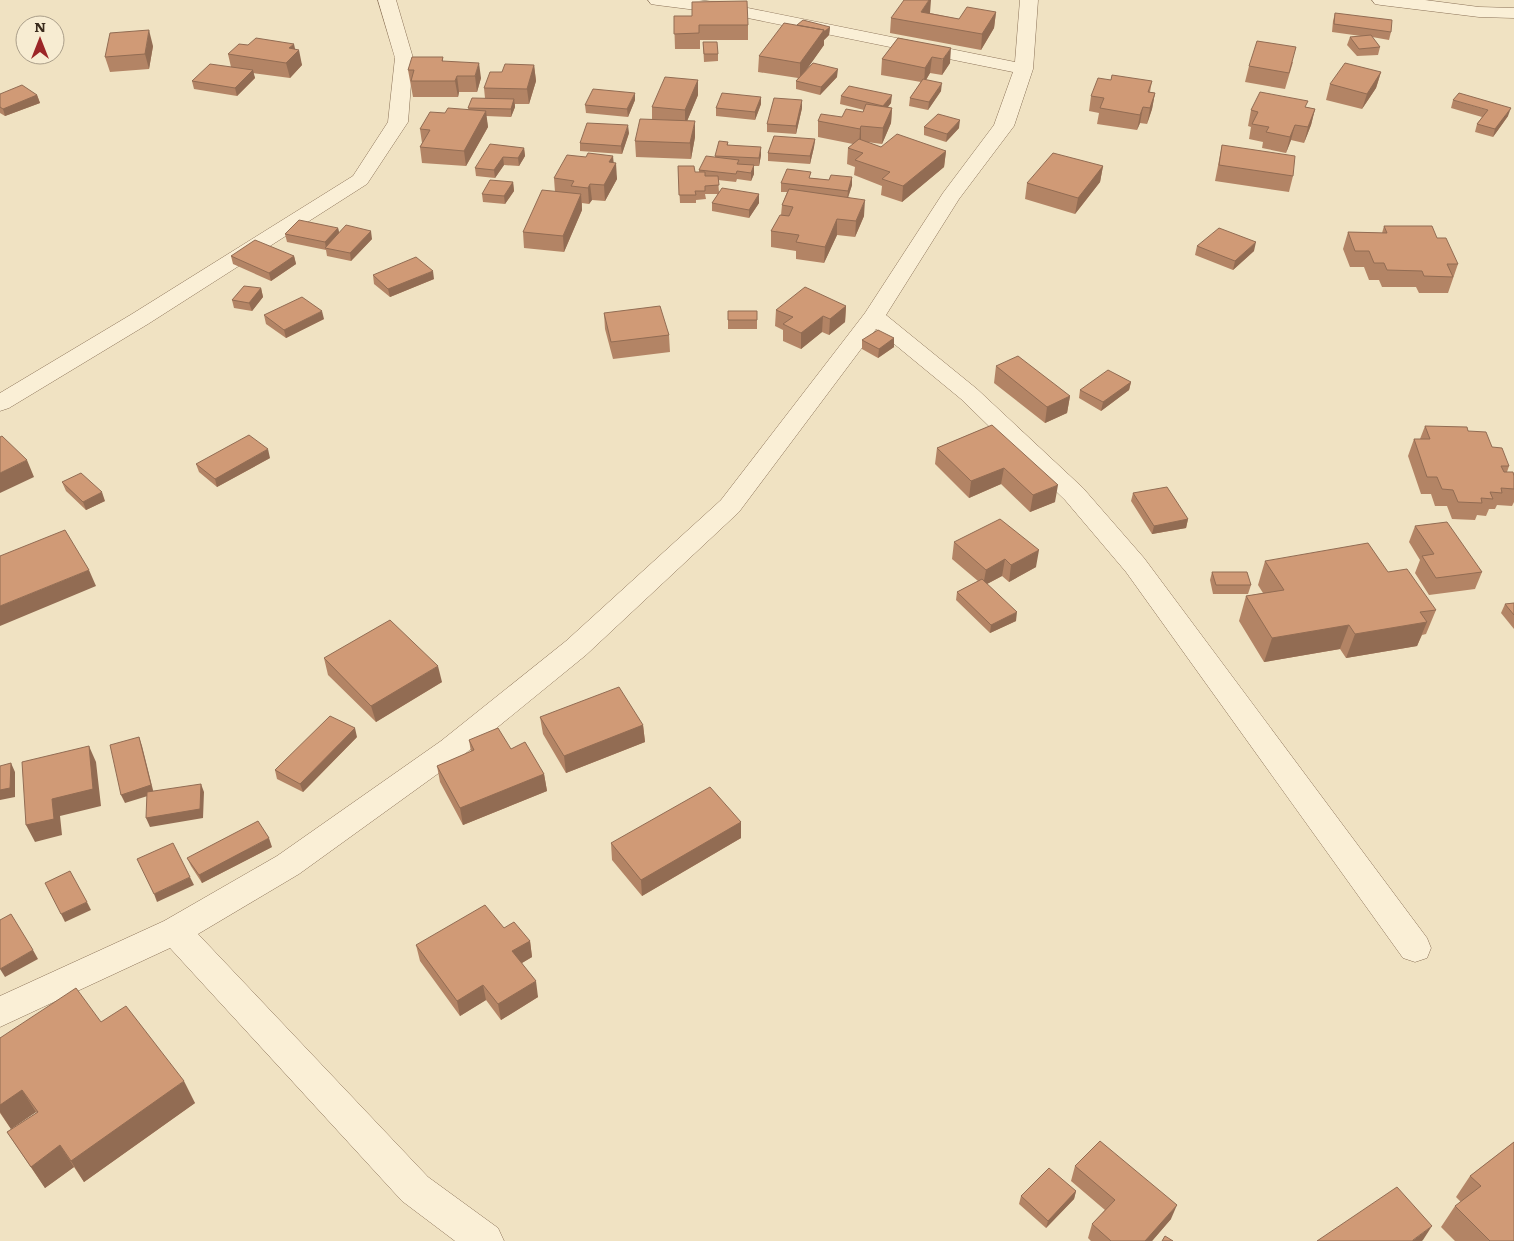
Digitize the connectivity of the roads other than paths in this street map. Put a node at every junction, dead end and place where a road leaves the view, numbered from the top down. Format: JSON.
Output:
{"nodes":[{"id":1,"x":386,"y":0,"type":"edge"},
{"id":2,"x":657,"y":0,"type":"edge"},
{"id":3,"x":1029,"y":0,"type":"edge"},
{"id":4,"x":1381,"y":0,"type":"edge"},
{"id":5,"x":1514,"y":13,"type":"edge"},
{"id":6,"x":1024,"y":69,"type":"junction"},
{"id":7,"x":874,"y":316,"type":"junction"},
{"id":8,"x":0,"y":403,"type":"edge"},
{"id":9,"x":175,"y":931,"type":"junction"},
{"id":10,"x":1415,"y":948,"type":"dead end"},
{"id":11,"x":0,"y":1012,"type":"edge"},
{"id":12,"x":485,"y":1241,"type":"edge"}],
"edges":[{"from":1,"to":8,"type":"street"},
{"from":2,"to":6,"type":"street"},
{"from":3,"to":6,"type":"street"},
{"from":4,"to":5,"type":"street"},
{"from":6,"to":7,"type":"street"},
{"from":7,"to":9,"type":"street"},
{"from":7,"to":10,"type":"street"},
{"from":9,"to":11,"type":"street"},
{"from":9,"to":12,"type":"street"}]}
